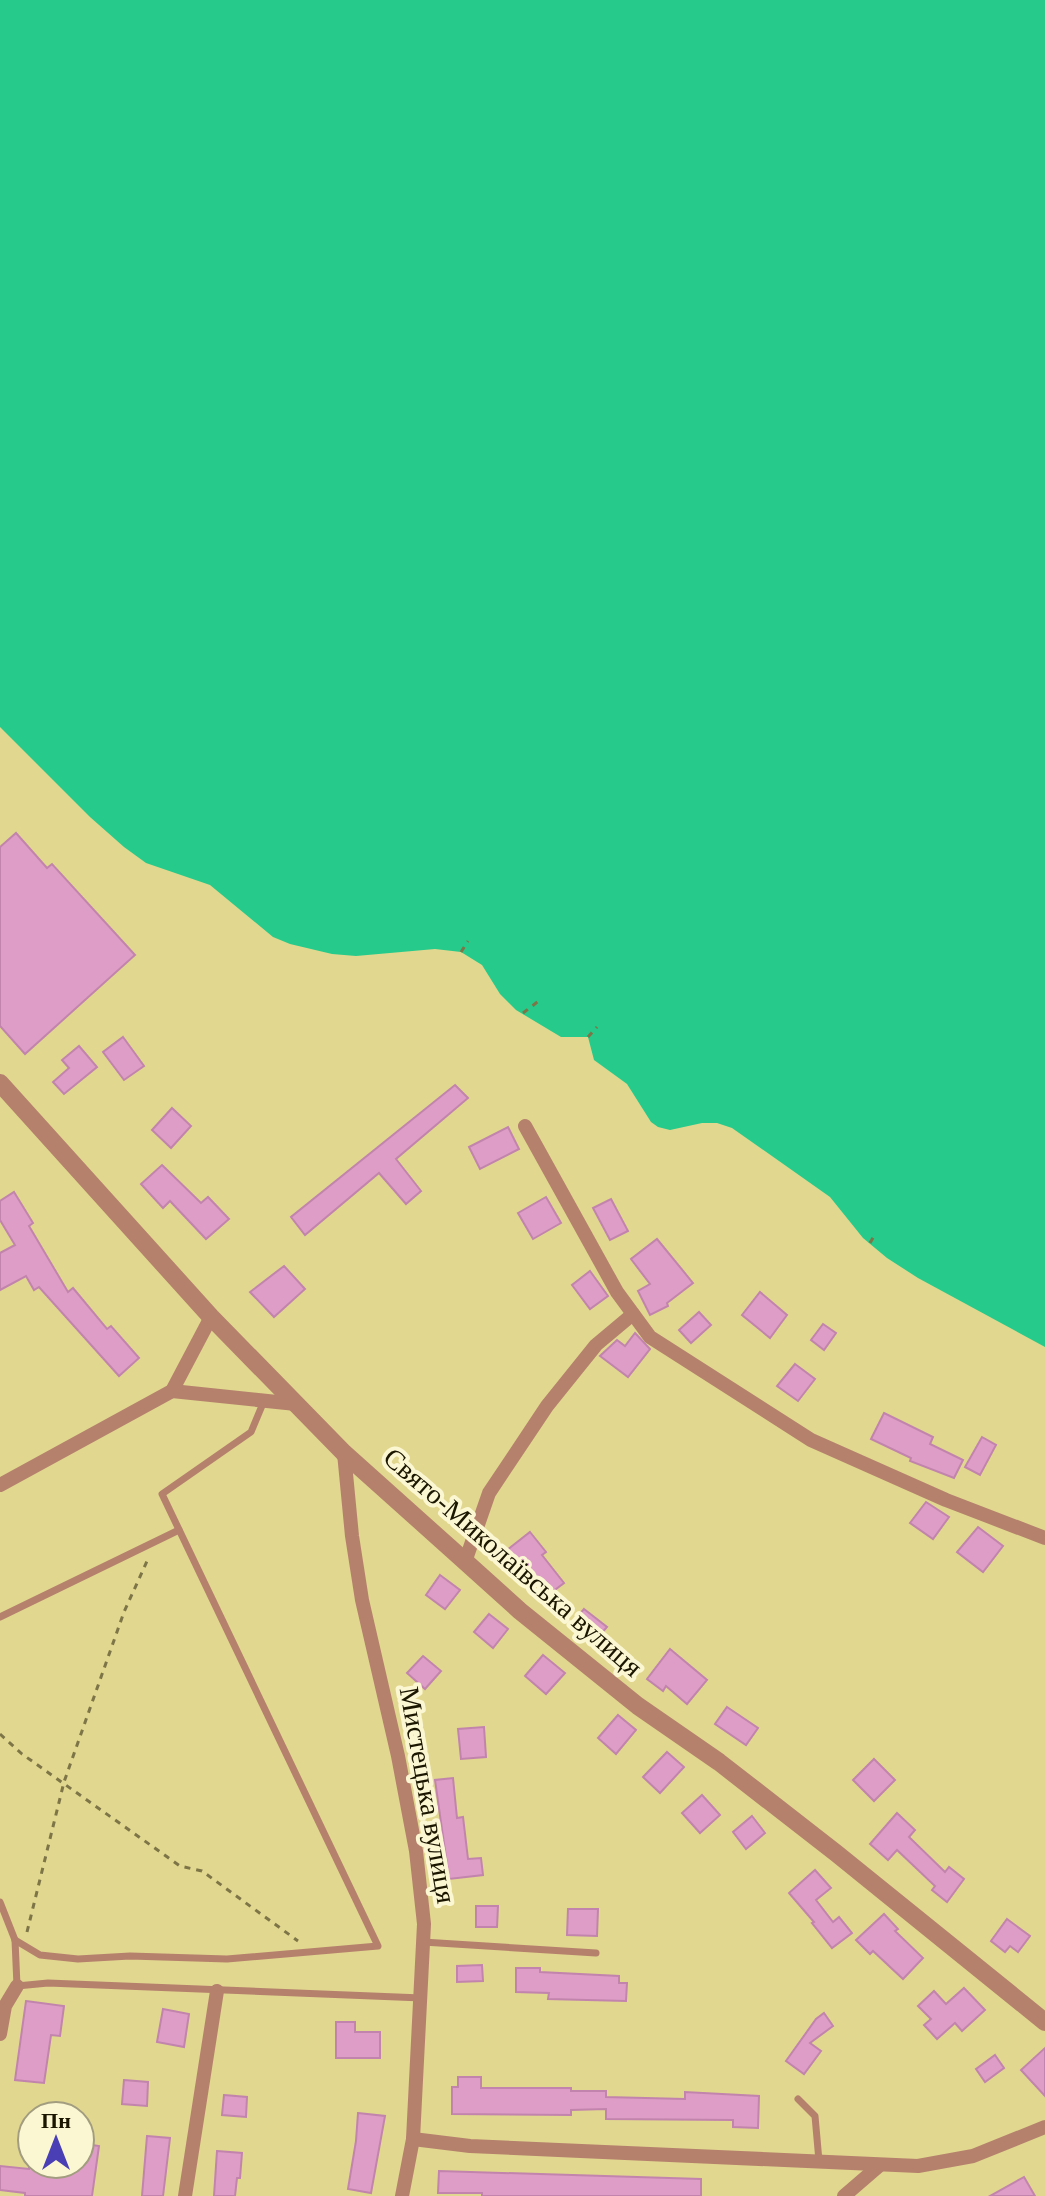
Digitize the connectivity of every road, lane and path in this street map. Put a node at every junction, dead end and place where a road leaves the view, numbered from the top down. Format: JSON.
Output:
{"nodes":[{"id":1,"x":468,"y":941,"type":"dead end"},
{"id":2,"x":461,"y":952,"type":"dead end"},
{"id":3,"x":540,"y":1000,"type":"dead end"},
{"id":4,"x":523,"y":1013,"type":"dead end"},
{"id":5,"x":597,"y":1027,"type":"dead end"},
{"id":6,"x":588,"y":1037,"type":"dead end"},
{"id":7,"x":0,"y":1083,"type":"edge"},
{"id":8,"x":525,"y":1126,"type":"dead end"},
{"id":9,"x":874,"y":1236,"type":"dead end"},
{"id":10,"x":870,"y":1243,"type":"dead end"},
{"id":11,"x":633,"y":1314,"type":"junction"},
{"id":12,"x":211,"y":1317,"type":"junction"},
{"id":13,"x":172,"y":1391,"type":"junction"},
{"id":14,"x":264,"y":1401,"type":"junction"},
{"id":15,"x":296,"y":1404,"type":"junction"},
{"id":16,"x":344,"y":1453,"type":"junction"},
{"id":17,"x":0,"y":1485,"type":"edge"},
{"id":18,"x":179,"y":1530,"type":"junction"},
{"id":19,"x":1045,"y":1538,"type":"edge"},
{"id":20,"x":156,"y":1541,"type":"junction"},
{"id":21,"x":465,"y":1562,"type":"junction"},
{"id":22,"x":0,"y":1617,"type":"edge"},
{"id":23,"x":0,"y":1734,"type":"edge"},
{"id":24,"x":64,"y":1782,"type":"junction"},
{"id":25,"x":0,"y":1902,"type":"edge"},
{"id":26,"x":15,"y":1940,"type":"junction"},
{"id":27,"x":423,"y":1942,"type":"junction"},
{"id":28,"x":23,"y":1945,"type":"junction"},
{"id":29,"x":313,"y":1952,"type":"junction"},
{"id":30,"x":596,"y":1953,"type":"dead end"},
{"id":31,"x":17,"y":1986,"type":"junction"},
{"id":32,"x":217,"y":1991,"type":"junction"},
{"id":33,"x":422,"y":1998,"type":"junction"},
{"id":34,"x":1045,"y":2022,"type":"edge"},
{"id":35,"x":0,"y":2034,"type":"edge"},
{"id":36,"x":798,"y":2099,"type":"dead end"},
{"id":37,"x":1045,"y":2127,"type":"edge"},
{"id":38,"x":413,"y":2139,"type":"junction"},
{"id":39,"x":820,"y":2164,"type":"junction"},
{"id":40,"x":880,"y":2165,"type":"junction"},
{"id":41,"x":185,"y":2196,"type":"edge"},
{"id":42,"x":402,"y":2196,"type":"edge"},
{"id":43,"x":844,"y":2196,"type":"edge"}],
"edges":[{"from":1,"to":2,"type":"path"},
{"from":3,"to":4,"type":"path"},
{"from":5,"to":6,"type":"path"},
{"from":7,"to":12,"type":"street","name":"Свято-Миколаївська вулиця"},
{"from":8,"to":11,"type":"street"},
{"from":9,"to":10,"type":"path"},
{"from":11,"to":19,"type":"street"},
{"from":11,"to":21,"type":"street"},
{"from":12,"to":13,"type":"street"},
{"from":12,"to":15,"type":"street","name":"Свято-Миколаївська вулиця"},
{"from":13,"to":14,"type":"street"},
{"from":13,"to":17,"type":"street"},
{"from":14,"to":15,"type":"street"},
{"from":14,"to":18,"type":"lane"},
{"from":15,"to":16,"type":"street","name":"Свято-Миколаївська вулиця"},
{"from":16,"to":21,"type":"street","name":"Свято-Миколаївська вулиця"},
{"from":16,"to":27,"type":"street","name":"Мистецька вулиця"},
{"from":18,"to":20,"type":"lane"},
{"from":18,"to":29,"type":"lane"},
{"from":20,"to":22,"type":"lane"},
{"from":20,"to":24,"type":"path"},
{"from":21,"to":34,"type":"street","name":"Свято-Миколаївська вулиця"},
{"from":23,"to":24,"type":"path"},
{"from":24,"to":28,"type":"path"},
{"from":24,"to":29,"type":"path"},
{"from":25,"to":26,"type":"lane"},
{"from":26,"to":28,"type":"lane"},
{"from":26,"to":31,"type":"lane"},
{"from":27,"to":30,"type":"lane"},
{"from":27,"to":33,"type":"street","name":"Мистецька вулиця"},
{"from":28,"to":29,"type":"lane"},
{"from":31,"to":32,"type":"lane"},
{"from":31,"to":35,"type":"street"},
{"from":32,"to":33,"type":"lane"},
{"from":32,"to":41,"type":"street"},
{"from":33,"to":38,"type":"street","name":"Мистецька вулиця"},
{"from":36,"to":39,"type":"lane"},
{"from":37,"to":40,"type":"street"},
{"from":38,"to":39,"type":"street"},
{"from":38,"to":42,"type":"street","name":"Мистецька вулиця"},
{"from":39,"to":40,"type":"street"},
{"from":40,"to":43,"type":"street"}]}
